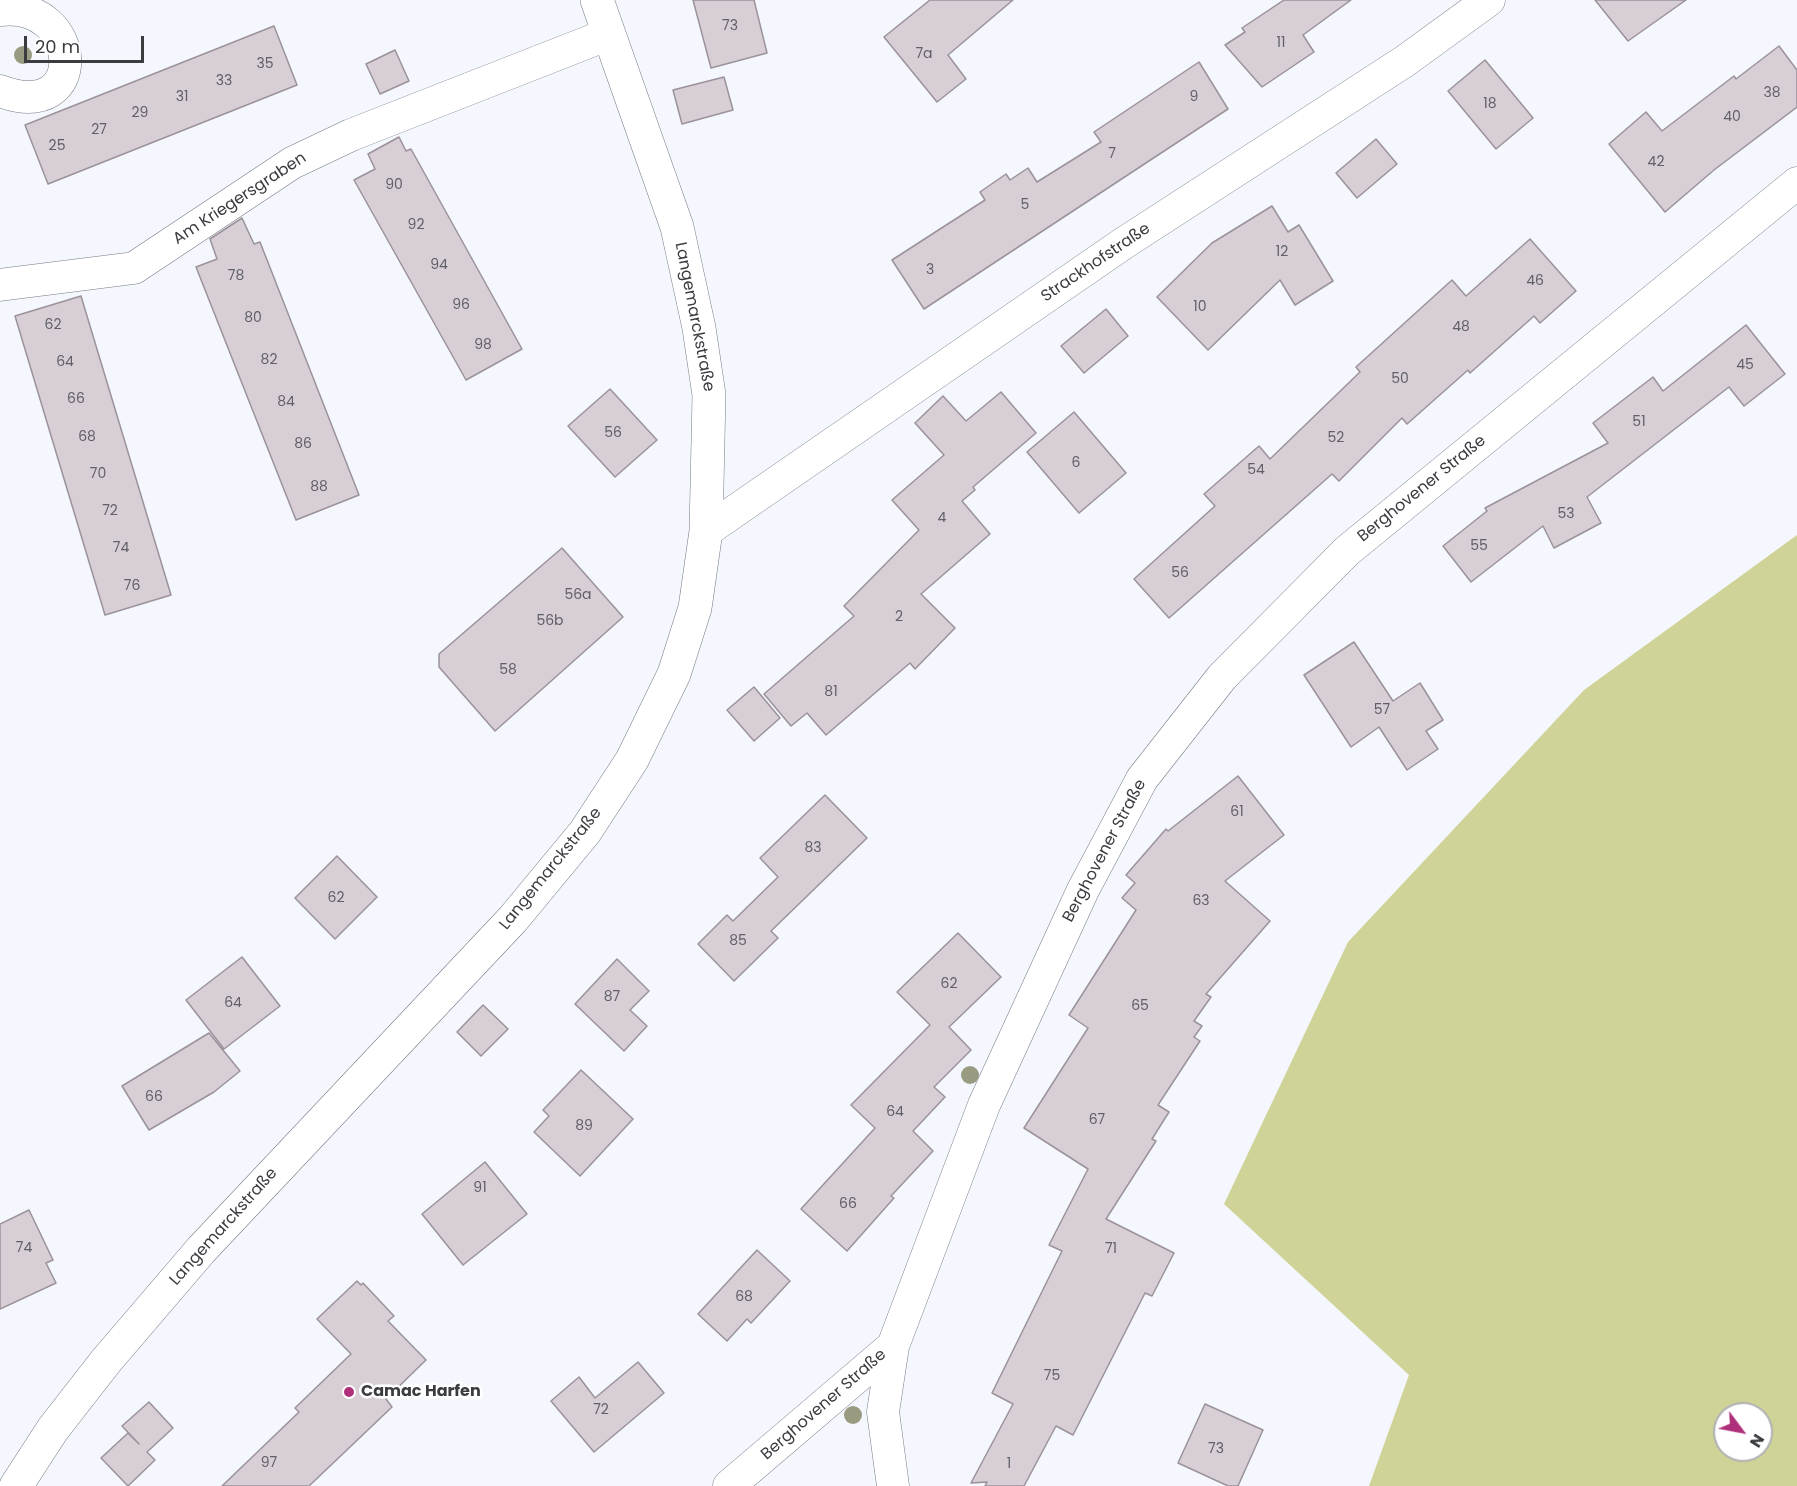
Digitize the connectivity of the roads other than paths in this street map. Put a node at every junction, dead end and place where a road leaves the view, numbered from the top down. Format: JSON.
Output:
{"nodes":[{"id":1,"x":597,"y":0,"type":"edge"},
{"id":2,"x":1489,"y":0,"type":"edge"},
{"id":3,"x":6,"y":5,"type":"edge"},
{"id":4,"x":609,"y":34,"type":"junction"},
{"id":5,"x":0,"y":91,"type":"edge"},
{"id":6,"x":1797,"y":183,"type":"edge"},
{"id":7,"x":0,"y":285,"type":"edge"},
{"id":8,"x":706,"y":531,"type":"junction"},
{"id":9,"x":893,"y":1346,"type":"junction"},
{"id":10,"x":16,"y":1486,"type":"edge"},
{"id":11,"x":729,"y":1486,"type":"edge"},
{"id":12,"x":893,"y":1486,"type":"edge"}],
"edges":[{"from":1,"to":4,"type":"main road","name":"Langemarckstraße"},
{"from":2,"to":8,"type":"street","name":"Strackhofstraße"},
{"from":3,"to":5,"type":"street"},
{"from":4,"to":7,"type":"street","name":"Am Kriegersgraben"},
{"from":4,"to":8,"type":"main road","name":"Langemarckstraße"},
{"from":6,"to":9,"type":"street","name":"Berghovener Straße"},
{"from":8,"to":10,"type":"main road","name":"Langemarckstraße"},
{"from":9,"to":11,"type":"street","name":"Berghovener Straße"},
{"from":9,"to":12,"type":"street"}]}
